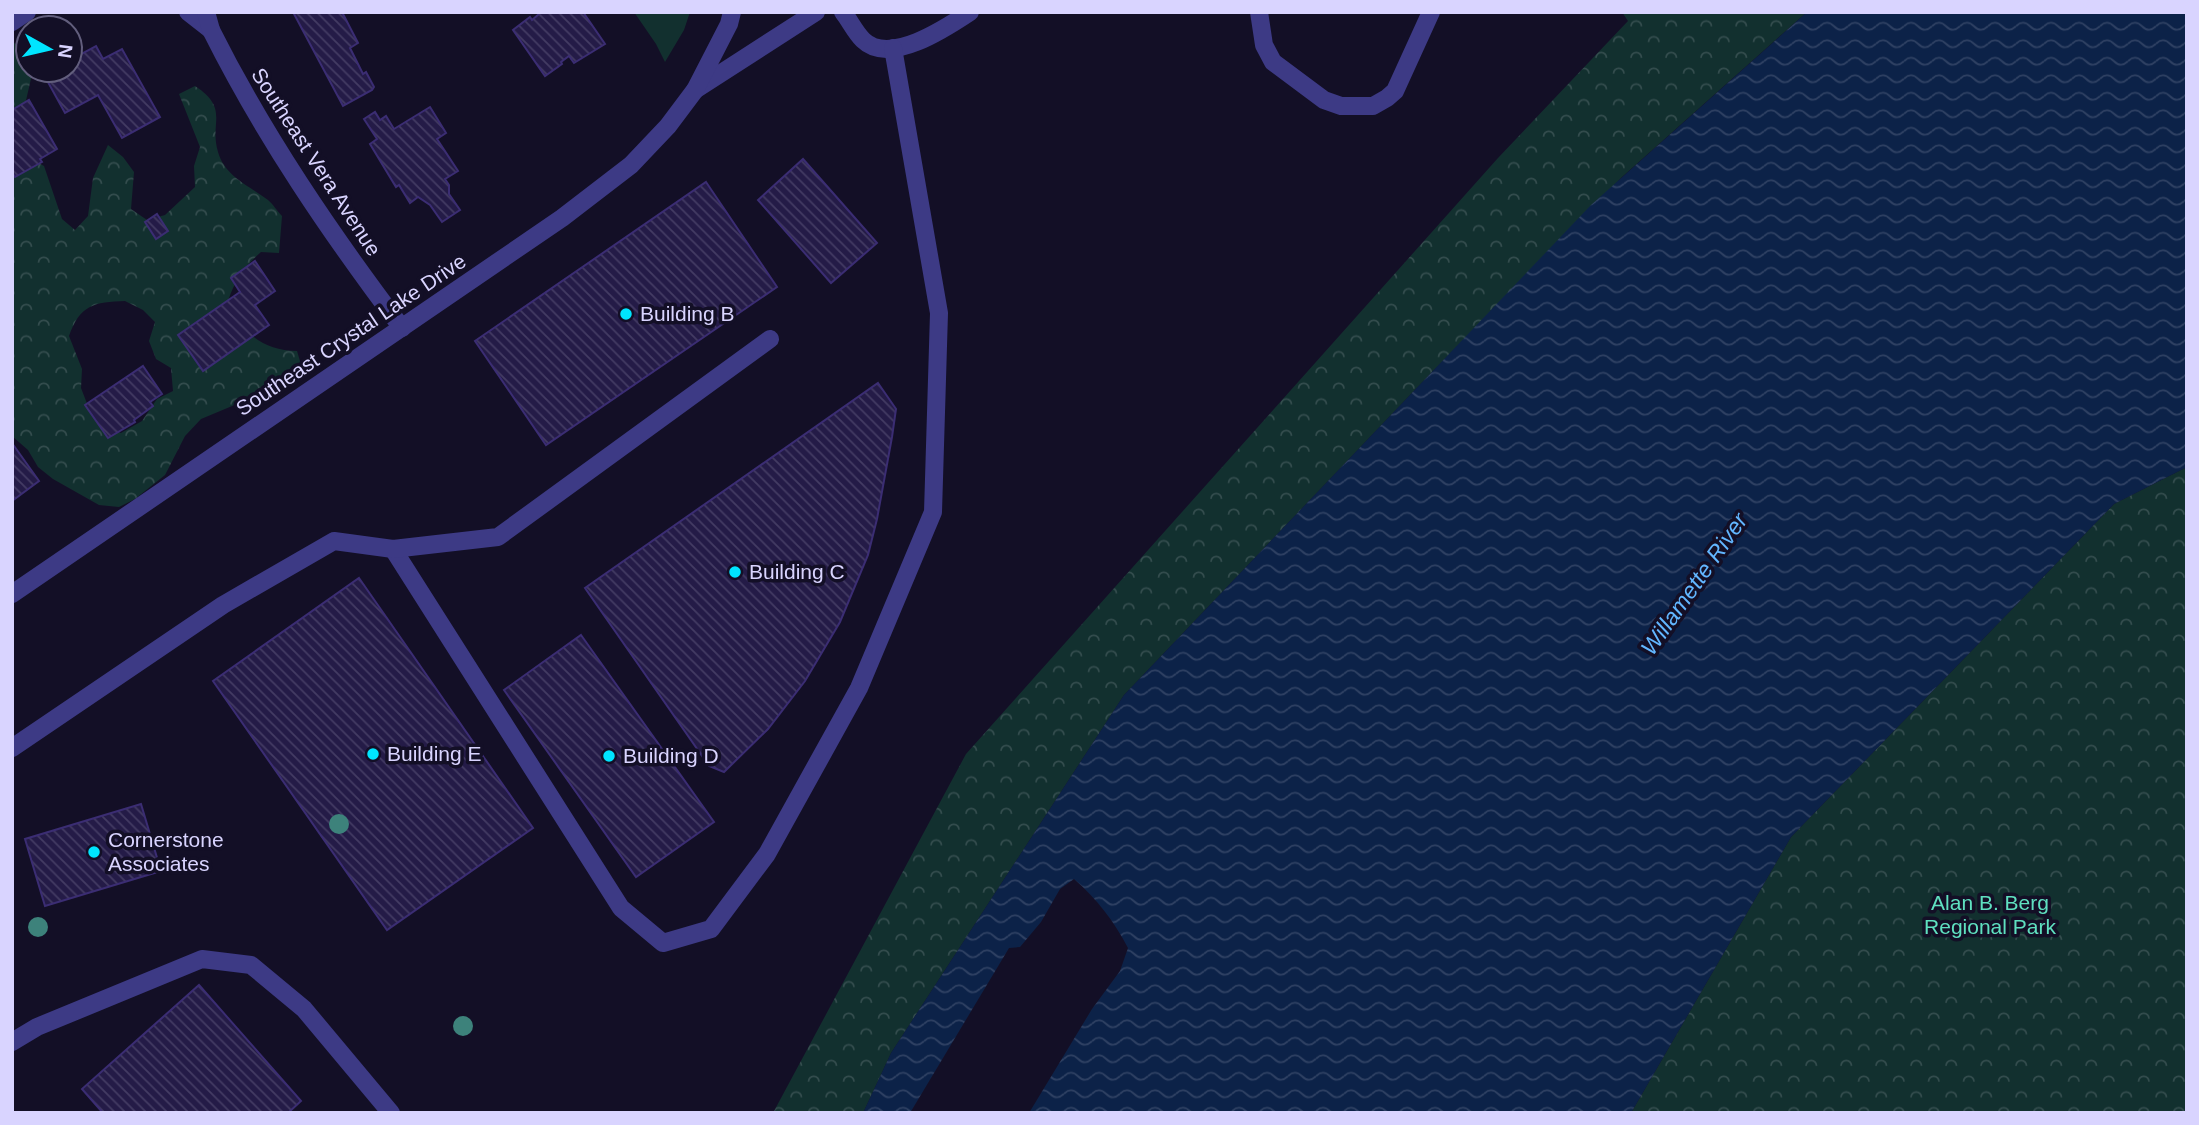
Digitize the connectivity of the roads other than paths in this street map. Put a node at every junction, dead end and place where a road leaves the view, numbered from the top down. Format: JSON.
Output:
{"nodes":[{"id":1,"x":27,"y":12,"type":"edge"},
{"id":2,"x":188,"y":12,"type":"edge"},
{"id":3,"x":206,"y":12,"type":"edge"},
{"id":4,"x":732,"y":12,"type":"edge"},
{"id":5,"x":817,"y":12,"type":"edge"},
{"id":6,"x":843,"y":12,"type":"edge"},
{"id":7,"x":970,"y":12,"type":"edge"},
{"id":8,"x":1259,"y":12,"type":"edge"},
{"id":9,"x":1432,"y":12,"type":"edge"},
{"id":10,"x":12,"y":23,"type":"edge"},
{"id":11,"x":211,"y":30,"type":"junction"},
{"id":12,"x":893,"y":48,"type":"junction"},
{"id":13,"x":695,"y":90,"type":"junction"},
{"id":14,"x":402,"y":328,"type":"junction"},
{"id":15,"x":770,"y":340,"type":"dead end"},
{"id":16,"x":393,"y":549,"type":"junction"},
{"id":17,"x":12,"y":594,"type":"edge"},
{"id":18,"x":12,"y":748,"type":"edge"},
{"id":19,"x":12,"y":1042,"type":"edge"},
{"id":20,"x":391,"y":1113,"type":"edge"}],
"edges":[{"from":1,"to":10,"type":"street"},
{"from":2,"to":11,"type":"street"},
{"from":3,"to":11,"type":"street","name":"Southeast Vera Avenue"},
{"from":4,"to":13,"type":"street"},
{"from":5,"to":13,"type":"street"},
{"from":6,"to":12,"type":"street"},
{"from":7,"to":12,"type":"street"},
{"from":8,"to":9,"type":"street"},
{"from":11,"to":14,"type":"street","name":"Southeast Vera Avenue"},
{"from":12,"to":16,"type":"street"},
{"from":13,"to":14,"type":"street","name":"Southeast Crystal Lake Drive"},
{"from":14,"to":17,"type":"street","name":"Southeast Crystal Lake Drive"},
{"from":15,"to":16,"type":"street"},
{"from":16,"to":18,"type":"street"},
{"from":19,"to":20,"type":"street"}]}
